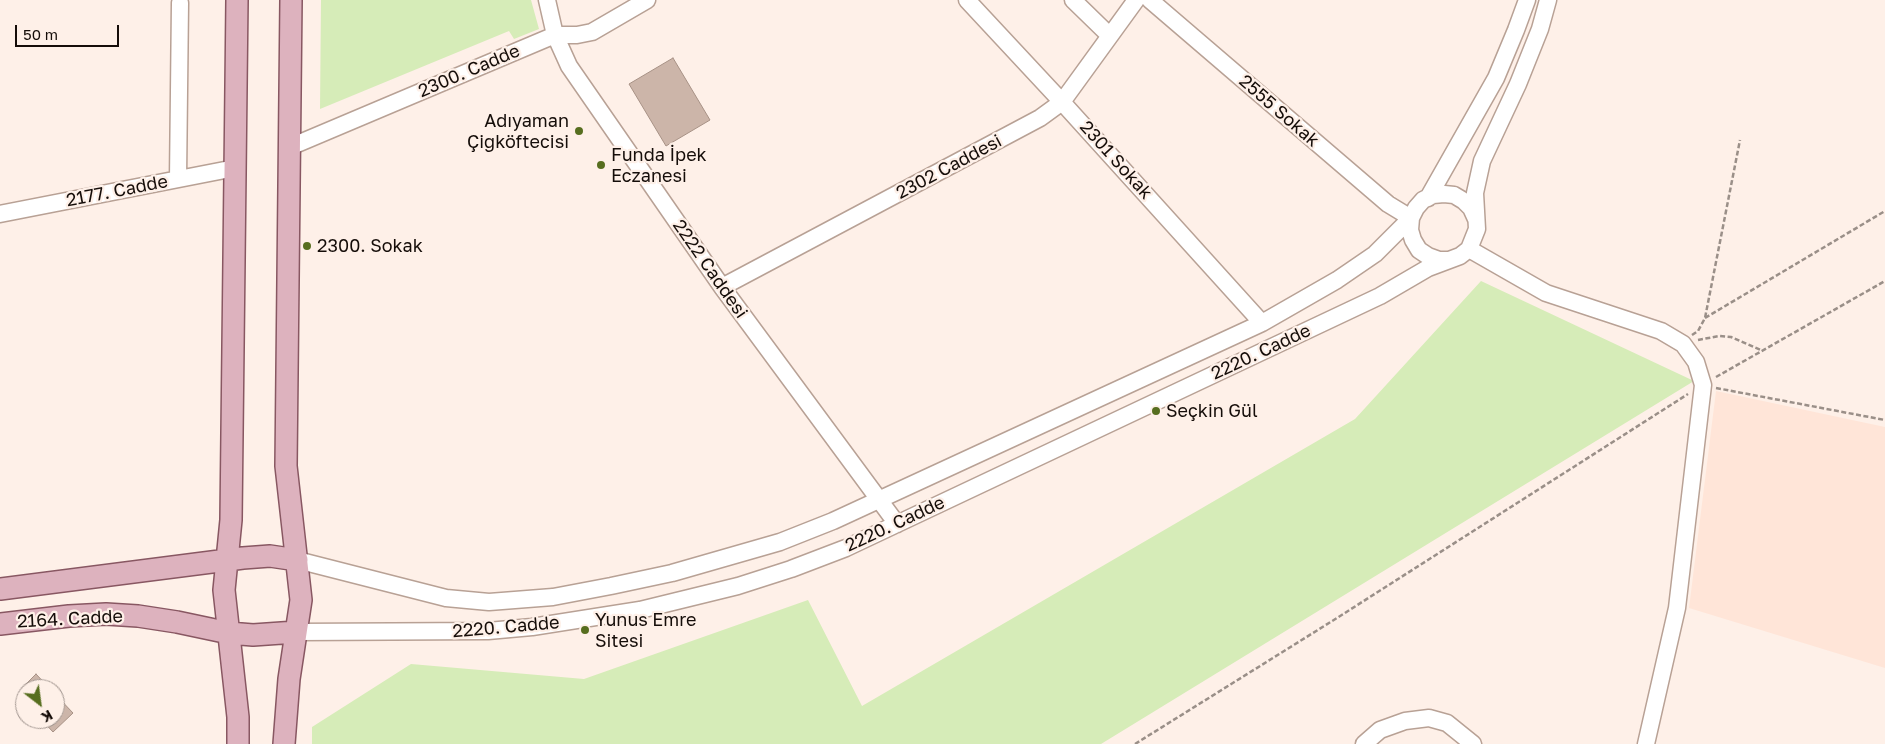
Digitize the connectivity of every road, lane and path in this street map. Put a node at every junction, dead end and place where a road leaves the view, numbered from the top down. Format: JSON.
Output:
{"nodes":[{"id":1,"x":237,"y":0,"type":"edge"},
{"id":2,"x":291,"y":0,"type":"edge"},
{"id":3,"x":547,"y":0,"type":"edge"},
{"id":4,"x":647,"y":0,"type":"edge"},
{"id":5,"x":967,"y":0,"type":"edge"},
{"id":6,"x":1073,"y":0,"type":"edge"},
{"id":7,"x":1136,"y":0,"type":"edge"},
{"id":8,"x":1150,"y":0,"type":"edge"},
{"id":9,"x":1527,"y":0,"type":"edge"},
{"id":10,"x":1548,"y":0,"type":"edge"},
{"id":11,"x":180,"y":4,"type":"dead end"},
{"id":12,"x":555,"y":35,"type":"junction"},
{"id":13,"x":1110,"y":36,"type":"junction"},
{"id":14,"x":1062,"y":102,"type":"junction"},
{"id":15,"x":1740,"y":140,"type":"dead end"},
{"id":16,"x":290,"y":147,"type":"junction"},
{"id":17,"x":235,"y":168,"type":"junction"},
{"id":18,"x":178,"y":179,"type":"junction"},
{"id":19,"x":1428,"y":198,"type":"junction"},
{"id":20,"x":1885,"y":211,"type":"edge"},
{"id":21,"x":0,"y":214,"type":"edge"},
{"id":22,"x":1411,"y":218,"type":"junction"},
{"id":23,"x":1477,"y":229,"type":"junction"},
{"id":24,"x":1469,"y":249,"type":"junction"},
{"id":25,"x":1450,"y":260,"type":"junction"},
{"id":26,"x":1885,"y":280,"type":"edge"},
{"id":27,"x":722,"y":287,"type":"junction"},
{"id":28,"x":1705,"y":318,"type":"junction"},
{"id":29,"x":1262,"y":323,"type":"junction"},
{"id":30,"x":1683,"y":344,"type":"junction"},
{"id":31,"x":1762,"y":350,"type":"junction"},
{"id":32,"x":1702,"y":385,"type":"junction"},
{"id":33,"x":1885,"y":420,"type":"edge"},
{"id":34,"x":879,"y":500,"type":"junction"},
{"id":35,"x":897,"y":524,"type":"junction"},
{"id":36,"x":296,"y":560,"type":"junction"},
{"id":37,"x":227,"y":561,"type":"junction"},
{"id":38,"x":0,"y":589,"type":"edge"},
{"id":39,"x":0,"y":624,"type":"edge"},
{"id":40,"x":296,"y":632,"type":"junction"},
{"id":41,"x":229,"y":633,"type":"junction"},
{"id":42,"x":238,"y":744,"type":"edge"},
{"id":43,"x":284,"y":744,"type":"edge"},
{"id":44,"x":1136,"y":744,"type":"edge"},
{"id":45,"x":1364,"y":744,"type":"edge"},
{"id":46,"x":1474,"y":744,"type":"edge"},
{"id":47,"x":1646,"y":744,"type":"edge"}],
"edges":[{"from":1,"to":17,"type":"main road"},
{"from":2,"to":16,"type":"main road"},
{"from":3,"to":12,"type":"street","name":"2222 Caddesi"},
{"from":4,"to":12,"type":"street","name":"2300. Cadde"},
{"from":5,"to":14,"type":"street","name":"2301 Sokak"},
{"from":6,"to":13,"type":"street"},
{"from":7,"to":13,"type":"street","name":"2302 Caddesi"},
{"from":8,"to":22,"type":"street","name":"2555 Sokak"},
{"from":9,"to":19,"type":"street","name":"2220. Cadde"},
{"from":10,"to":23,"type":"street"},
{"from":11,"to":18,"type":"street"},
{"from":12,"to":16,"type":"street","name":"2300. Cadde"},
{"from":12,"to":27,"type":"street","name":"2222 Caddesi"},
{"from":13,"to":14,"type":"street","name":"2302 Caddesi"},
{"from":14,"to":27,"type":"street","name":"2302 Caddesi"},
{"from":14,"to":29,"type":"street","name":"2301 Sokak"},
{"from":15,"to":28,"type":"path"},
{"from":16,"to":36,"type":"main road"},
{"from":17,"to":18,"type":"street","name":"2177. Cadde"},
{"from":17,"to":37,"type":"main road"},
{"from":18,"to":21,"type":"street","name":"2177. Cadde"},
{"from":19,"to":22,"type":"street","name":"2220. Cadde"},
{"from":19,"to":23,"type":"street"},
{"from":20,"to":28,"type":"path"},
{"from":22,"to":25,"type":"street"},
{"from":22,"to":29,"type":"street","name":"2220. Cadde"},
{"from":23,"to":24,"type":"street"},
{"from":24,"to":25,"type":"street","name":"2220. Cadde"},
{"from":24,"to":30,"type":"street"},
{"from":25,"to":35,"type":"street","name":"2220. Cadde"},
{"from":26,"to":31,"type":"path"},
{"from":27,"to":34,"type":"street","name":"2222 Caddesi"},
{"from":28,"to":30,"type":"path"},
{"from":29,"to":34,"type":"street","name":"2220. Cadde"},
{"from":30,"to":31,"type":"path"},
{"from":30,"to":32,"type":"street"},
{"from":31,"to":32,"type":"path"},
{"from":32,"to":33,"type":"path"},
{"from":32,"to":44,"type":"path"},
{"from":32,"to":47,"type":"street"},
{"from":34,"to":35,"type":"street","name":"2222 Caddesi"},
{"from":34,"to":36,"type":"street","name":"2220. Cadde"},
{"from":35,"to":40,"type":"street","name":"2220. Cadde"},
{"from":36,"to":37,"type":"main road"},
{"from":36,"to":40,"type":"main road"},
{"from":37,"to":38,"type":"main road","name":"2164. Cadde"},
{"from":37,"to":41,"type":"main road"},
{"from":39,"to":41,"type":"main road","name":"2164. Cadde"},
{"from":40,"to":41,"type":"main road"},
{"from":40,"to":43,"type":"main road"},
{"from":41,"to":42,"type":"main road"},
{"from":45,"to":46,"type":"street"}]}
